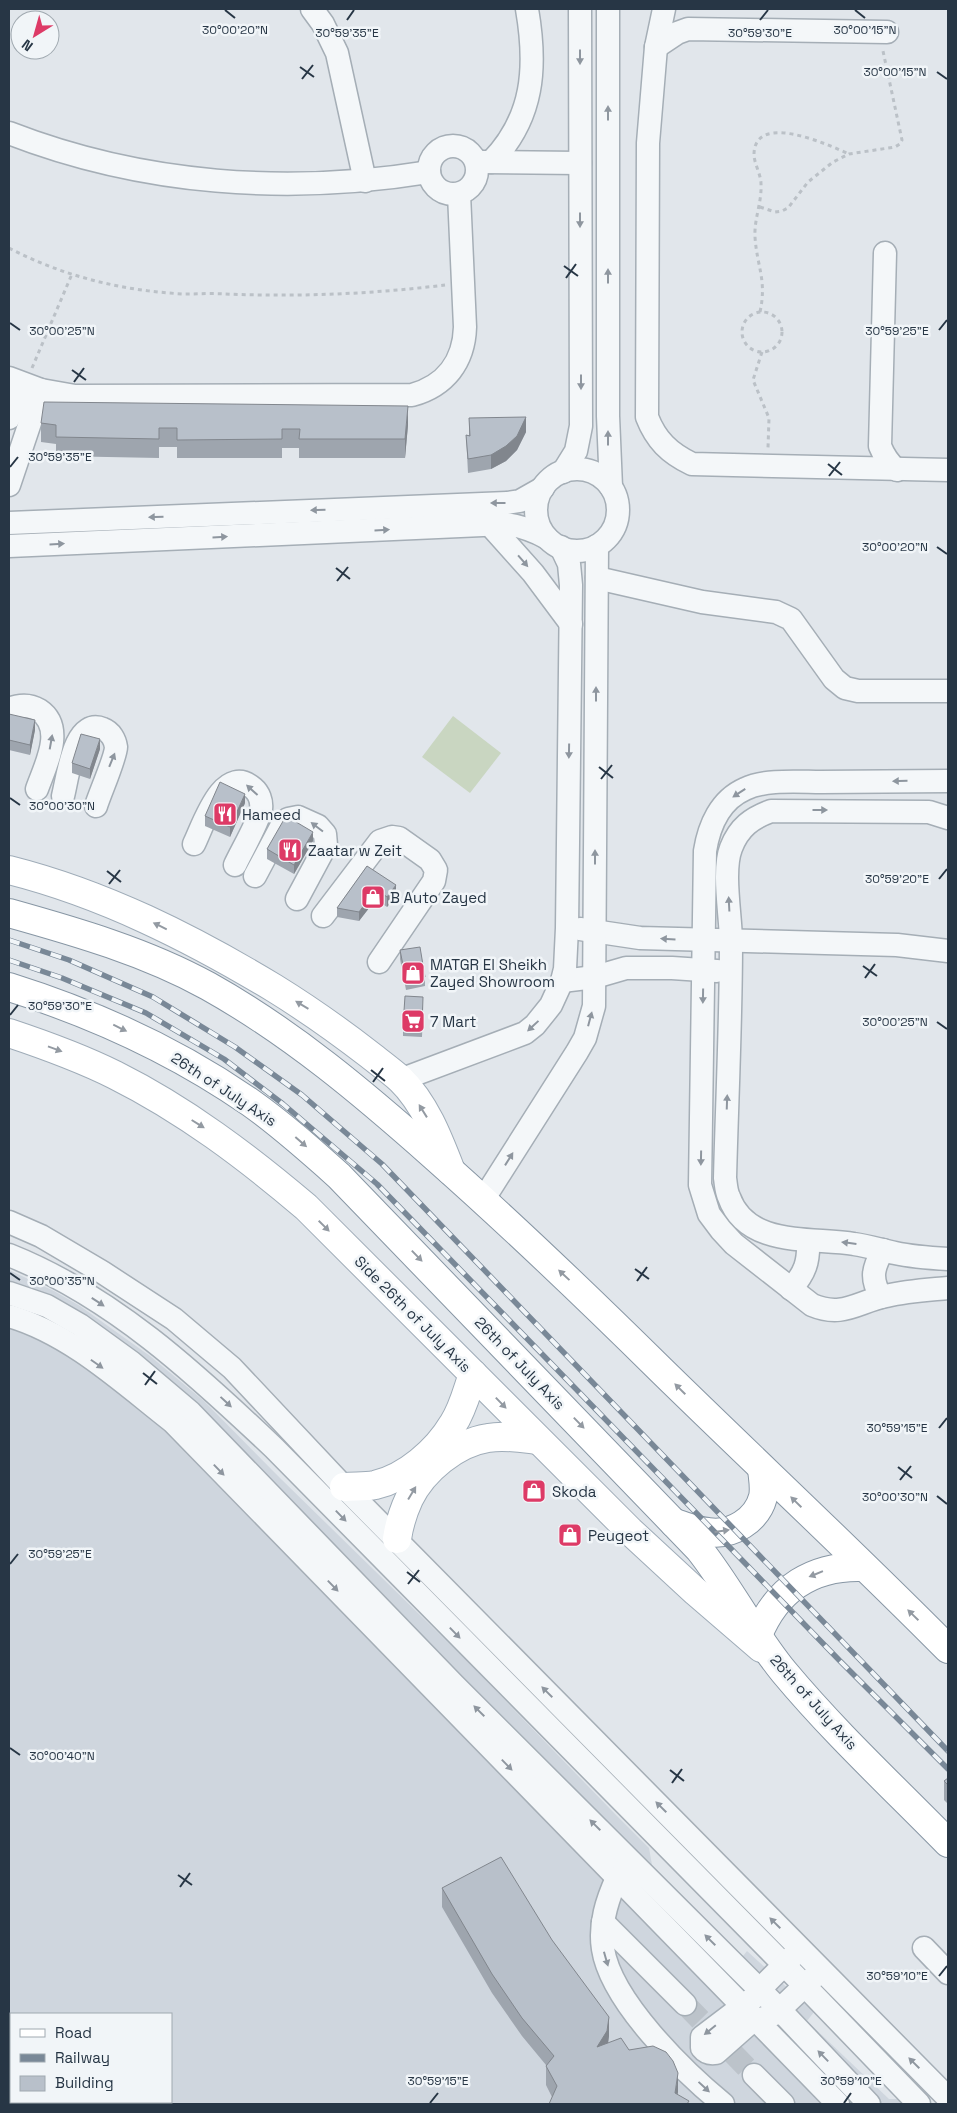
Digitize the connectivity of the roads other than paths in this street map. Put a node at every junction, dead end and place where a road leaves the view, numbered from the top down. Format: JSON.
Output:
{"nodes":[{"id":1,"x":312,"y":9,"type":"edge"},
{"id":2,"x":527,"y":9,"type":"edge"},
{"id":3,"x":580,"y":9,"type":"edge"},
{"id":4,"x":608,"y":9,"type":"edge"},
{"id":5,"x":664,"y":9,"type":"edge"},
{"id":6,"x":688,"y":29,"type":"junction"},
{"id":7,"x":883,"y":32,"type":"road end"},
{"id":8,"x":656,"y":47,"type":"junction"},
{"id":9,"x":9,"y":133,"type":"edge"},
{"id":10,"x":483,"y":162,"type":"junction"},
{"id":11,"x":580,"y":163,"type":"junction"},
{"id":12,"x":430,"y":172,"type":"junction"},
{"id":13,"x":365,"y":181,"type":"junction"},
{"id":14,"x":458,"y":194,"type":"junction"},
{"id":15,"x":884,"y":253,"type":"dead end"},
{"id":16,"x":24,"y":384,"type":"edge"},
{"id":17,"x":9,"y":418,"type":"edge"},
{"id":18,"x":880,"y":446,"type":"junction"},
{"id":19,"x":860,"y":468,"type":"junction"},
{"id":20,"x":897,"y":470,"type":"junction"},
{"id":21,"x":948,"y":470,"type":"edge"},
{"id":22,"x":563,"y":472,"type":"junction"},
{"id":23,"x":9,"y":485,"type":"edge"},
{"id":24,"x":611,"y":487,"type":"junction"},
{"id":25,"x":543,"y":488,"type":"junction"},
{"id":26,"x":9,"y":523,"type":"edge"},
{"id":27,"x":490,"y":525,"type":"junction"},
{"id":28,"x":554,"y":542,"type":"junction"},
{"id":29,"x":9,"y":546,"type":"edge"},
{"id":30,"x":598,"y":546,"type":"junction"},
{"id":31,"x":597,"y":578,"type":"junction"},
{"id":32,"x":571,"y":624,"type":"junction"},
{"id":33,"x":948,"y":691,"type":"edge"},
{"id":34,"x":9,"y":709,"type":"edge"},
{"id":35,"x":938,"y":781,"type":"edge"},
{"id":36,"x":37,"y":789,"type":"dead end"},
{"id":37,"x":63,"y":796,"type":"dead end"},
{"id":38,"x":96,"y":806,"type":"dead end"},
{"id":39,"x":939,"y":815,"type":"edge"},
{"id":40,"x":194,"y":844,"type":"dead end"},
{"id":41,"x":235,"y":864,"type":"dead end"},
{"id":42,"x":9,"y":870,"type":"edge"},
{"id":43,"x":255,"y":876,"type":"dead end"},
{"id":44,"x":296,"y":899,"type":"dead end"},
{"id":45,"x":9,"y":913,"type":"edge"},
{"id":46,"x":323,"y":916,"type":"dead end"},
{"id":47,"x":567,"y":928,"type":"junction"},
{"id":48,"x":594,"y":930,"type":"junction"},
{"id":49,"x":704,"y":941,"type":"junction"},
{"id":50,"x":731,"y":942,"type":"junction"},
{"id":51,"x":948,"y":950,"type":"edge"},
{"id":52,"x":379,"y":962,"type":"dead end"},
{"id":53,"x":704,"y":970,"type":"junction"},
{"id":54,"x":730,"y":972,"type":"junction"},
{"id":55,"x":595,"y":977,"type":"junction"},
{"id":56,"x":562,"y":982,"type":"junction"},
{"id":57,"x":9,"y":987,"type":"edge"},
{"id":58,"x":9,"y":1032,"type":"edge"},
{"id":59,"x":400,"y":1080,"type":"junction"},
{"id":60,"x":451,"y":1171,"type":"junction"},
{"id":61,"x":483,"y":1200,"type":"junction"},
{"id":62,"x":9,"y":1222,"type":"edge"},
{"id":63,"x":808,"y":1241,"type":"junction"},
{"id":64,"x":883,"y":1250,"type":"junction"},
{"id":65,"x":9,"y":1255,"type":"edge"},
{"id":66,"x":948,"y":1259,"type":"edge"},
{"id":67,"x":948,"y":1288,"type":"edge"},
{"id":68,"x":791,"y":1289,"type":"junction"},
{"id":69,"x":9,"y":1293,"type":"edge"},
{"id":70,"x":881,"y":1297,"type":"junction"},
{"id":71,"x":9,"y":1316,"type":"edge"},
{"id":72,"x":473,"y":1374,"type":"junction"},
{"id":73,"x":537,"y":1440,"type":"junction"},
{"id":74,"x":762,"y":1470,"type":"junction"},
{"id":75,"x":344,"y":1487,"type":"junction"},
{"id":76,"x":674,"y":1523,"type":"junction"},
{"id":77,"x":397,"y":1539,"type":"junction"},
{"id":78,"x":864,"y":1567,"type":"junction"},
{"id":79,"x":758,"y":1635,"type":"junction"},
{"id":80,"x":948,"y":1648,"type":"edge"},
{"id":81,"x":774,"y":1658,"type":"junction"},
{"id":82,"x":545,"y":1790,"type":"junction"},
{"id":83,"x":948,"y":1843,"type":"edge"},
{"id":84,"x":617,"y":1878,"type":"junction"},
{"id":85,"x":603,"y":1922,"type":"junction"},
{"id":86,"x":924,"y":1948,"type":"dead end"},
{"id":87,"x":801,"y":1949,"type":"junction"},
{"id":88,"x":784,"y":1965,"type":"junction"},
{"id":89,"x":822,"y":1970,"type":"junction"},
{"id":90,"x":948,"y":1973,"type":"edge"},
{"id":91,"x":805,"y":1986,"type":"junction"},
{"id":92,"x":760,"y":1991,"type":"junction"},
{"id":93,"x":685,"y":2004,"type":"tunnel mouth"},
{"id":94,"x":780,"y":2010,"type":"junction"},
{"id":95,"x":749,"y":2013,"type":"junction"},
{"id":96,"x":754,"y":2075,"type":"tunnel mouth"},
{"id":97,"x":948,"y":2098,"type":"edge"},
{"id":98,"x":723,"y":2104,"type":"edge"},
{"id":99,"x":783,"y":2104,"type":"edge"},
{"id":100,"x":838,"y":2104,"type":"edge"},
{"id":101,"x":869,"y":2104,"type":"edge"},
{"id":102,"x":919,"y":2104,"type":"edge"}],
"edges":[{"from":1,"to":13,"type":"street"},
{"from":2,"to":10,"type":"street"},
{"from":3,"to":11,"type":"street","one_way":true},
{"from":24,"to":4,"type":"street","one_way":true},
{"from":5,"to":6,"type":"street"},
{"from":5,"to":8,"type":"street"},
{"from":6,"to":7,"type":"street"},
{"from":6,"to":8,"type":"street"},
{"from":8,"to":19,"type":"street"},
{"from":9,"to":13,"type":"street"},
{"from":10,"to":11,"type":"street"},
{"from":10,"to":12,"type":"street"},
{"from":10,"to":14,"type":"street"},
{"from":11,"to":22,"type":"street","one_way":true},
{"from":12,"to":13,"type":"street"},
{"from":12,"to":14,"type":"street"},
{"from":14,"to":16,"type":"street"},
{"from":15,"to":18,"type":"street"},
{"from":16,"to":17,"type":"street"},
{"from":16,"to":23,"type":"street"},
{"from":18,"to":19,"type":"street"},
{"from":18,"to":20,"type":"street"},
{"from":19,"to":20,"type":"street"},
{"from":20,"to":21,"type":"street"},
{"from":22,"to":24,"type":"street"},
{"from":22,"to":25,"type":"street"},
{"from":24,"to":30,"type":"street"},
{"from":25,"to":26,"type":"street","one_way":true},
{"from":25,"to":28,"type":"street"},
{"from":27,"to":28,"type":"street"},
{"from":29,"to":27,"type":"street","one_way":true},
{"from":27,"to":32,"type":"street","one_way":true},
{"from":28,"to":30,"type":"street"},
{"from":28,"to":32,"type":"street"},
{"from":30,"to":31,"type":"street"},
{"from":31,"to":33,"type":"street"},
{"from":48,"to":31,"type":"street","one_way":true},
{"from":32,"to":47,"type":"street","one_way":true},
{"from":36,"to":34,"type":"street","one_way":true},
{"from":35,"to":39,"type":"street"},
{"from":35,"to":49,"type":"street","one_way":true},
{"from":38,"to":37,"type":"street","one_way":true},
{"from":50,"to":39,"type":"street","one_way":true},
{"from":41,"to":40,"type":"street","one_way":true},
{"from":59,"to":42,"type":"main road","one_way":true},
{"from":44,"to":43,"type":"street","one_way":true},
{"from":45,"to":60,"type":"main road"},
{"from":46,"to":52,"type":"street"},
{"from":47,"to":48,"type":"street"},
{"from":47,"to":56,"type":"street"},
{"from":49,"to":48,"type":"street","one_way":true},
{"from":48,"to":55,"type":"street"},
{"from":49,"to":50,"type":"street"},
{"from":49,"to":53,"type":"street"},
{"from":50,"to":51,"type":"street"},
{"from":50,"to":54,"type":"street"},
{"from":53,"to":54,"type":"street"},
{"from":53,"to":55,"type":"street"},
{"from":53,"to":68,"type":"street","one_way":true},
{"from":63,"to":54,"type":"street","one_way":true},
{"from":55,"to":56,"type":"street"},
{"from":61,"to":55,"type":"street","one_way":true},
{"from":56,"to":59,"type":"street","one_way":true},
{"from":57,"to":76,"type":"main road","name":"26th of July Axis","one_way":true},
{"from":58,"to":72,"type":"main road","name":"Side 26th of July Axis","one_way":true},
{"from":60,"to":59,"type":"main road","one_way":true},
{"from":60,"to":61,"type":"main road"},
{"from":74,"to":61,"type":"main road","one_way":true},
{"from":62,"to":75,"type":"street"},
{"from":64,"to":63,"type":"street","one_way":true},
{"from":63,"to":68,"type":"street"},
{"from":64,"to":66,"type":"street"},
{"from":64,"to":70,"type":"street"},
{"from":65,"to":88,"type":"street","one_way":true},
{"from":67,"to":70,"type":"street"},
{"from":68,"to":70,"type":"street"},
{"from":82,"to":69,"type":"street","one_way":true},
{"from":71,"to":82,"type":"street","one_way":true},
{"from":72,"to":73,"type":"main road","name":"Side 26th of July Axis","one_way":true},
{"from":72,"to":75,"type":"main road"},
{"from":77,"to":73,"type":"main road","one_way":true},
{"from":73,"to":81,"type":"main road","name":"Side 26th of July Axis"},
{"from":76,"to":74,"type":"main road","one_way":true},
{"from":78,"to":74,"type":"main road","one_way":true},
{"from":75,"to":77,"type":"street"},
{"from":76,"to":79,"type":"main road","name":"26th of July Axis"},
{"from":87,"to":77,"type":"street","one_way":true},
{"from":78,"to":79,"type":"main road","one_way":true},
{"from":80,"to":78,"type":"main road","one_way":true},
{"from":79,"to":81,"type":"main road","name":"26th of July Axis"},
{"from":81,"to":83,"type":"main road","name":"26th of July Axis"},
{"from":82,"to":84,"type":"street"},
{"from":92,"to":82,"type":"street","one_way":true},
{"from":84,"to":85,"type":"street"},
{"from":84,"to":95,"type":"street"},
{"from":85,"to":93,"type":"street"},
{"from":85,"to":98,"type":"street","one_way":true},
{"from":86,"to":90,"type":"street"},
{"from":87,"to":88,"type":"street"},
{"from":87,"to":89,"type":"street"},
{"from":88,"to":91,"type":"street"},
{"from":88,"to":92,"type":"street"},
{"from":89,"to":91,"type":"street"},
{"from":97,"to":89,"type":"street","one_way":true},
{"from":91,"to":94,"type":"street"},
{"from":91,"to":102,"type":"street"},
{"from":92,"to":94,"type":"street"},
{"from":92,"to":95,"type":"street"},
{"from":94,"to":95,"type":"street"},
{"from":101,"to":94,"type":"street","one_way":true},
{"from":95,"to":100,"type":"street"},
{"from":96,"to":99,"type":"street"}]}
